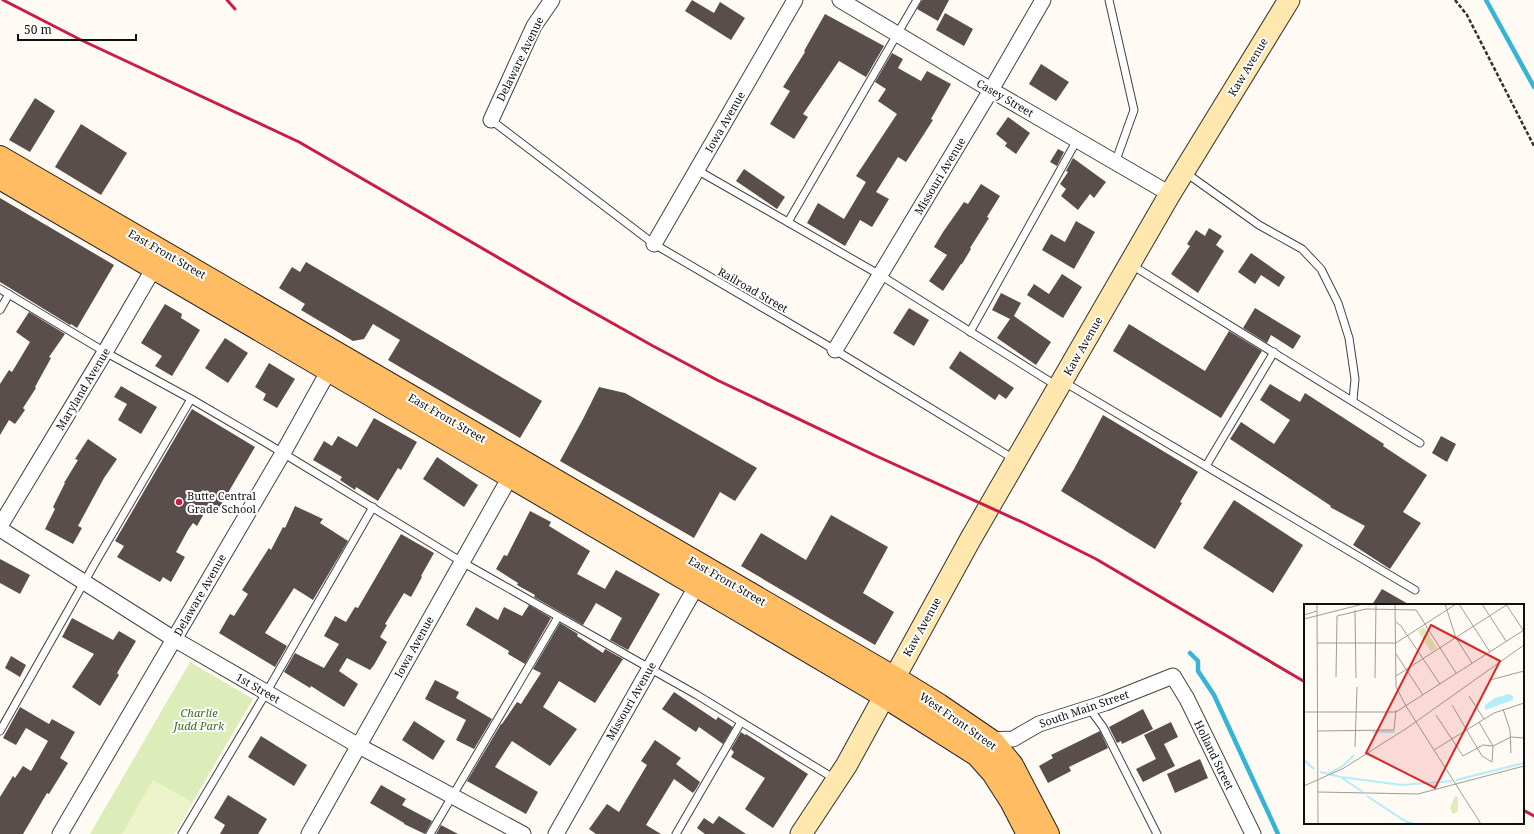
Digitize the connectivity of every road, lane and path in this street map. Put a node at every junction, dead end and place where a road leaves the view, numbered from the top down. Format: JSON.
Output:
{"nodes":[{"id":1,"x":552,"y":0,"type":"edge"},
{"id":2,"x":795,"y":0,"type":"edge"},
{"id":3,"x":840,"y":0,"type":"edge"},
{"id":4,"x":917,"y":0,"type":"edge"},
{"id":5,"x":1043,"y":0,"type":"edge"},
{"id":6,"x":1109,"y":0,"type":"edge"},
{"id":7,"x":1289,"y":0,"type":"edge"},
{"id":8,"x":1455,"y":0,"type":"edge"},
{"id":9,"x":897,"y":34,"type":"junction"},
{"id":10,"x":991,"y":90,"type":"junction"},
{"id":11,"x":491,"y":120,"type":"joint"},
{"id":12,"x":1077,"y":140,"type":"junction"},
{"id":13,"x":1534,"y":146,"type":"edge"},
{"id":14,"x":0,"y":157,"type":"edge"},
{"id":15,"x":1115,"y":163,"type":"junction"},
{"id":16,"x":697,"y":170,"type":"junction"},
{"id":17,"x":1184,"y":171,"type":"junction"},
{"id":18,"x":0,"y":178,"type":"edge"},
{"id":19,"x":1170,"y":194,"type":"junction"},
{"id":20,"x":788,"y":222,"type":"junction"},
{"id":21,"x":654,"y":244,"type":"junction"},
{"id":22,"x":158,"y":260,"type":"junction"},
{"id":23,"x":1130,"y":264,"type":"junction"},
{"id":24,"x":880,"y":275,"type":"junction"},
{"id":25,"x":0,"y":289,"type":"edge"},
{"id":26,"x":9,"y":294,"type":"junction"},
{"id":27,"x":0,"y":310,"type":"edge"},
{"id":28,"x":970,"y":332,"type":"junction"},
{"id":29,"x":835,"y":350,"type":"junction"},
{"id":30,"x":106,"y":352,"type":"junction"},
{"id":31,"x":1274,"y":352,"type":"junction"},
{"id":32,"x":333,"y":363,"type":"junction"},
{"id":33,"x":1060,"y":384,"type":"junction"},
{"id":34,"x":191,"y":398,"type":"junction"},
{"id":35,"x":1353,"y":400,"type":"junction"},
{"id":36,"x":1420,"y":443,"type":"dead end"},
{"id":37,"x":283,"y":453,"type":"junction"},
{"id":38,"x":1016,"y":460,"type":"junction"},
{"id":39,"x":1206,"y":466,"type":"junction"},
{"id":40,"x":515,"y":469,"type":"junction"},
{"id":41,"x":373,"y":507,"type":"junction"},
{"id":42,"x":0,"y":526,"type":"edge"},
{"id":43,"x":0,"y":529,"type":"edge"},
{"id":44,"x":462,"y":562,"type":"junction"},
{"id":45,"x":702,"y":577,"type":"junction"},
{"id":46,"x":85,"y":583,"type":"junction"},
{"id":47,"x":1415,"y":590,"type":"dead end"},
{"id":48,"x":558,"y":617,"type":"junction"},
{"id":49,"x":174,"y":640,"type":"junction"},
{"id":50,"x":650,"y":668,"type":"junction"},
{"id":51,"x":1173,"y":676,"type":"joint"},
{"id":52,"x":889,"y":687,"type":"junction"},
{"id":53,"x":266,"y":693,"type":"junction"},
{"id":54,"x":1089,"y":708,"type":"junction"},
{"id":55,"x":741,"y":722,"type":"junction"},
{"id":56,"x":0,"y":731,"type":"edge"},
{"id":57,"x":359,"y":746,"type":"junction"},
{"id":58,"x":983,"y":748,"type":"junction"},
{"id":59,"x":837,"y":780,"type":"junction"},
{"id":60,"x":452,"y":796,"type":"junction"},
{"id":61,"x":60,"y":834,"type":"edge"},
{"id":62,"x":183,"y":834,"type":"edge"},
{"id":63,"x":309,"y":834,"type":"edge"},
{"id":64,"x":430,"y":834,"type":"edge"},
{"id":65,"x":522,"y":834,"type":"edge"},
{"id":66,"x":556,"y":834,"type":"edge"},
{"id":67,"x":676,"y":834,"type":"edge"},
{"id":68,"x":800,"y":834,"type":"edge"},
{"id":69,"x":1028,"y":834,"type":"edge"},
{"id":70,"x":1048,"y":834,"type":"edge"},
{"id":71,"x":1157,"y":834,"type":"edge"},
{"id":72,"x":1253,"y":834,"type":"edge"}],
"edges":[{"from":1,"to":11,"type":"street","name":"Delaware Avenue"},
{"from":2,"to":16,"type":"street","name":"Iowa Avenue"},
{"from":3,"to":9,"type":"street","name":"Casey Street"},
{"from":4,"to":9,"type":"lane"},
{"from":5,"to":10,"type":"street","name":"Missouri Avenue"},
{"from":6,"to":15,"type":"lane"},
{"from":7,"to":17,"type":"street","name":"Kaw Avenue"},
{"from":8,"to":13,"type":"path"},
{"from":9,"to":10,"type":"street","name":"Casey Street"},
{"from":9,"to":20,"type":"lane"},
{"from":10,"to":12,"type":"street","name":"Casey Street"},
{"from":10,"to":24,"type":"street","name":"Missouri Avenue"},
{"from":11,"to":21,"type":"lane","name":"Railroad Street"},
{"from":12,"to":15,"type":"street","name":"Casey Street"},
{"from":12,"to":28,"type":"lane"},
{"from":14,"to":22,"type":"main road","name":"East Front Street"},
{"from":15,"to":19,"type":"street","name":"Casey Street"},
{"from":16,"to":20,"type":"lane"},
{"from":16,"to":21,"type":"street","name":"Iowa Avenue"},
{"from":17,"to":19,"type":"street","name":"Kaw Avenue"},
{"from":17,"to":35,"type":"lane"},
{"from":18,"to":22,"type":"main road","name":"East Front Street"},
{"from":19,"to":23,"type":"street","name":"Kaw Avenue"},
{"from":20,"to":24,"type":"lane"},
{"from":21,"to":29,"type":"lane","name":"Railroad Street"},
{"from":22,"to":30,"type":"street","name":"Maryland Avenue"},
{"from":22,"to":32,"type":"main road","name":"East Front Street"},
{"from":23,"to":31,"type":"lane"},
{"from":23,"to":33,"type":"street","name":"Kaw Avenue"},
{"from":24,"to":28,"type":"lane"},
{"from":24,"to":29,"type":"street","name":"Missouri Avenue"},
{"from":25,"to":26,"type":"lane"},
{"from":26,"to":27,"type":"lane"},
{"from":26,"to":30,"type":"lane"},
{"from":28,"to":33,"type":"lane"},
{"from":29,"to":38,"type":"lane","name":"Railroad Street"},
{"from":30,"to":34,"type":"lane"},
{"from":30,"to":42,"type":"street","name":"Maryland Avenue"},
{"from":31,"to":35,"type":"lane"},
{"from":31,"to":39,"type":"lane"},
{"from":32,"to":37,"type":"street","name":"Delaware Avenue"},
{"from":32,"to":40,"type":"main road","name":"East Front Street"},
{"from":33,"to":38,"type":"street","name":"Kaw Avenue"},
{"from":33,"to":39,"type":"lane"},
{"from":34,"to":37,"type":"lane"},
{"from":34,"to":46,"type":"lane"},
{"from":35,"to":36,"type":"lane"},
{"from":37,"to":41,"type":"lane"},
{"from":37,"to":49,"type":"street","name":"Delaware Avenue"},
{"from":38,"to":52,"type":"street","name":"Kaw Avenue"},
{"from":39,"to":47,"type":"lane"},
{"from":40,"to":44,"type":"street","name":"Iowa Avenue"},
{"from":40,"to":45,"type":"main road","name":"East Front Street"},
{"from":41,"to":44,"type":"lane"},
{"from":41,"to":53,"type":"lane"},
{"from":43,"to":46,"type":"street","name":"1st Street"},
{"from":44,"to":48,"type":"lane"},
{"from":44,"to":57,"type":"street","name":"Iowa Avenue"},
{"from":45,"to":50,"type":"street","name":"Missouri Avenue"},
{"from":45,"to":52,"type":"main road","name":"East Front Street"},
{"from":46,"to":49,"type":"street","name":"1st Street"},
{"from":46,"to":56,"type":"lane"},
{"from":48,"to":50,"type":"lane"},
{"from":48,"to":60,"type":"lane"},
{"from":49,"to":53,"type":"street","name":"1st Street"},
{"from":49,"to":61,"type":"street","name":"Delaware Avenue"},
{"from":50,"to":55,"type":"lane"},
{"from":50,"to":66,"type":"street","name":"Missouri Avenue"},
{"from":51,"to":54,"type":"street","name":"South Main Street"},
{"from":51,"to":72,"type":"street","name":"Holland Street"},
{"from":52,"to":58,"type":"main road","name":"West Front Street"},
{"from":52,"to":59,"type":"street"},
{"from":53,"to":57,"type":"street","name":"1st Street"},
{"from":53,"to":62,"type":"lane"},
{"from":54,"to":58,"type":"street","name":"South Main Street"},
{"from":54,"to":71,"type":"lane"},
{"from":55,"to":59,"type":"lane"},
{"from":55,"to":67,"type":"lane"},
{"from":57,"to":60,"type":"street","name":"1st Street"},
{"from":57,"to":63,"type":"street","name":"Iowa Avenue"},
{"from":58,"to":69,"type":"main road","name":"West Front Street"},
{"from":58,"to":70,"type":"main road","name":"West Front Street"},
{"from":59,"to":68,"type":"street"},
{"from":60,"to":64,"type":"lane"},
{"from":60,"to":65,"type":"street","name":"1st Street"}]}
